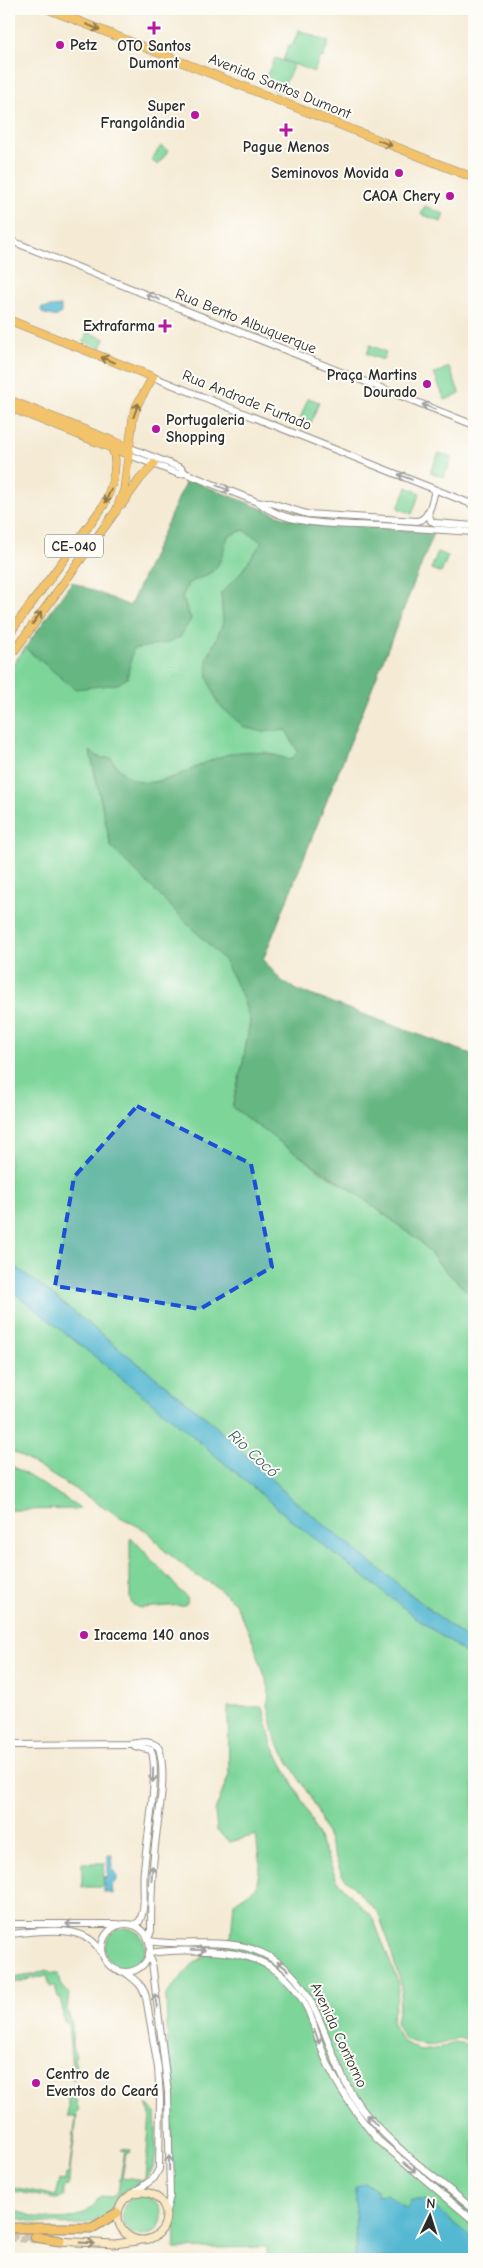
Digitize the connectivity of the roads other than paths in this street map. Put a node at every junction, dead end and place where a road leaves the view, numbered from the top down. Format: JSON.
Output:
{"nodes":[{"id":1,"x":48,"y":9,"type":"edge"},
{"id":2,"x":474,"y":178,"type":"edge"},
{"id":3,"x":9,"y":240,"type":"edge"},
{"id":4,"x":9,"y":320,"type":"edge"},
{"id":5,"x":153,"y":377,"type":"junction"},
{"id":6,"x":9,"y":400,"type":"edge"},
{"id":7,"x":9,"y":407,"type":"edge"},
{"id":8,"x":474,"y":425,"type":"edge"},
{"id":9,"x":112,"y":448,"type":"junction"},
{"id":10,"x":128,"y":451,"type":"junction"},
{"id":11,"x":154,"y":464,"type":"junction"},
{"id":12,"x":185,"y":473,"type":"junction"},
{"id":13,"x":435,"y":490,"type":"junction"},
{"id":14,"x":474,"y":505,"type":"edge"},
{"id":15,"x":116,"y":511,"type":"junction"},
{"id":16,"x":428,"y":512,"type":"junction"},
{"id":17,"x":391,"y":523,"type":"junction"},
{"id":18,"x":474,"y":526,"type":"edge"},
{"id":19,"x":474,"y":532,"type":"edge"},
{"id":20,"x":9,"y":634,"type":"edge"},
{"id":21,"x":9,"y":658,"type":"edge"},
{"id":22,"x":128,"y":1744,"type":"junction"},
{"id":23,"x":9,"y":1745,"type":"edge"},
{"id":24,"x":150,"y":1818,"type":"junction"},
{"id":25,"x":158,"y":1819,"type":"junction"},
{"id":26,"x":143,"y":1895,"type":"junction"},
{"id":27,"x":151,"y":1895,"type":"junction"},
{"id":28,"x":9,"y":1924,"type":"edge"},
{"id":29,"x":121,"y":1924,"type":"junction"},
{"id":30,"x":133,"y":1925,"type":"junction"},
{"id":31,"x":9,"y":1934,"type":"edge"},
{"id":32,"x":148,"y":1940,"type":"junction"},
{"id":33,"x":102,"y":1955,"type":"junction"},
{"id":34,"x":149,"y":1955,"type":"junction"},
{"id":35,"x":126,"y":1972,"type":"junction"},
{"id":36,"x":135,"y":2192,"type":"junction"},
{"id":37,"x":474,"y":2210,"type":"edge"},
{"id":38,"x":166,"y":2211,"type":"junction"},
{"id":39,"x":117,"y":2213,"type":"junction"},
{"id":40,"x":474,"y":2221,"type":"edge"},
{"id":41,"x":9,"y":2228,"type":"edge"},
{"id":42,"x":59,"y":2228,"type":"junction"},
{"id":43,"x":9,"y":2234,"type":"edge"},
{"id":44,"x":35,"y":2238,"type":"tunnel mouth"},
{"id":45,"x":141,"y":2240,"type":"junction"},
{"id":46,"x":60,"y":2241,"type":"joint"}],
"edges":[{"from":1,"to":2,"type":"main road","name":"Avenida Santos Dumont","one_way":true},
{"from":8,"to":3,"type":"street","name":"Rua Bento Albuquerque","one_way":true},
{"from":5,"to":4,"type":"main road","name":"Rua Andrade Furtado","one_way":true},
{"from":10,"to":5,"type":"main road","one_way":true},
{"from":13,"to":5,"type":"street","name":"Rua Andrade Furtado","one_way":true},
{"from":6,"to":10,"type":"main road"},
{"from":7,"to":9,"type":"main road"},
{"from":9,"to":10,"type":"main road"},
{"from":9,"to":20,"type":"main road","number":"CE-040","one_way":true},
{"from":10,"to":11,"type":"street"},
{"from":10,"to":12,"type":"street"},
{"from":10,"to":15,"type":"main road","number":"CE-040"},
{"from":11,"to":12,"type":"street"},
{"from":11,"to":15,"type":"main road"},
{"from":12,"to":17,"type":"street","one_way":true},
{"from":13,"to":14,"type":"street","name":"Rua Andrade Furtado"},
{"from":13,"to":16,"type":"street"},
{"from":21,"to":15,"type":"main road","number":"CE-040","one_way":true},
{"from":16,"to":17,"type":"street"},
{"from":16,"to":18,"type":"street"},
{"from":17,"to":19,"type":"street"},
{"from":22,"to":23,"type":"street"},
{"from":22,"to":24,"type":"street","one_way":true},
{"from":22,"to":25,"type":"street"},
{"from":24,"to":25,"type":"street"},
{"from":24,"to":26,"type":"street"},
{"from":27,"to":25,"type":"street","one_way":true},
{"from":26,"to":27,"type":"street"},
{"from":26,"to":30,"type":"street"},
{"from":27,"to":32,"type":"street"},
{"from":29,"to":28,"type":"street","one_way":true},
{"from":29,"to":30,"type":"street"},
{"from":29,"to":33,"type":"street"},
{"from":30,"to":32,"type":"street"},
{"from":31,"to":33,"type":"street"},
{"from":32,"to":34,"type":"street"},
{"from":37,"to":32,"type":"street","name":"Avenida Contorno","one_way":true},
{"from":33,"to":35,"type":"street"},
{"from":34,"to":35,"type":"street"},
{"from":38,"to":34,"type":"street","one_way":true},
{"from":34,"to":40,"type":"street","name":"Avenida Contorno","one_way":true},
{"from":35,"to":36,"type":"street"},
{"from":36,"to":38,"type":"main road"},
{"from":36,"to":39,"type":"main road"},
{"from":38,"to":45,"type":"main road"},
{"from":39,"to":42,"type":"highway"},
{"from":39,"to":45,"type":"main road"},
{"from":41,"to":42,"type":"highway"},
{"from":42,"to":43,"type":"highway"},
{"from":44,"to":46,"type":"highway"},
{"from":46,"to":45,"type":"main road","one_way":true}]}
